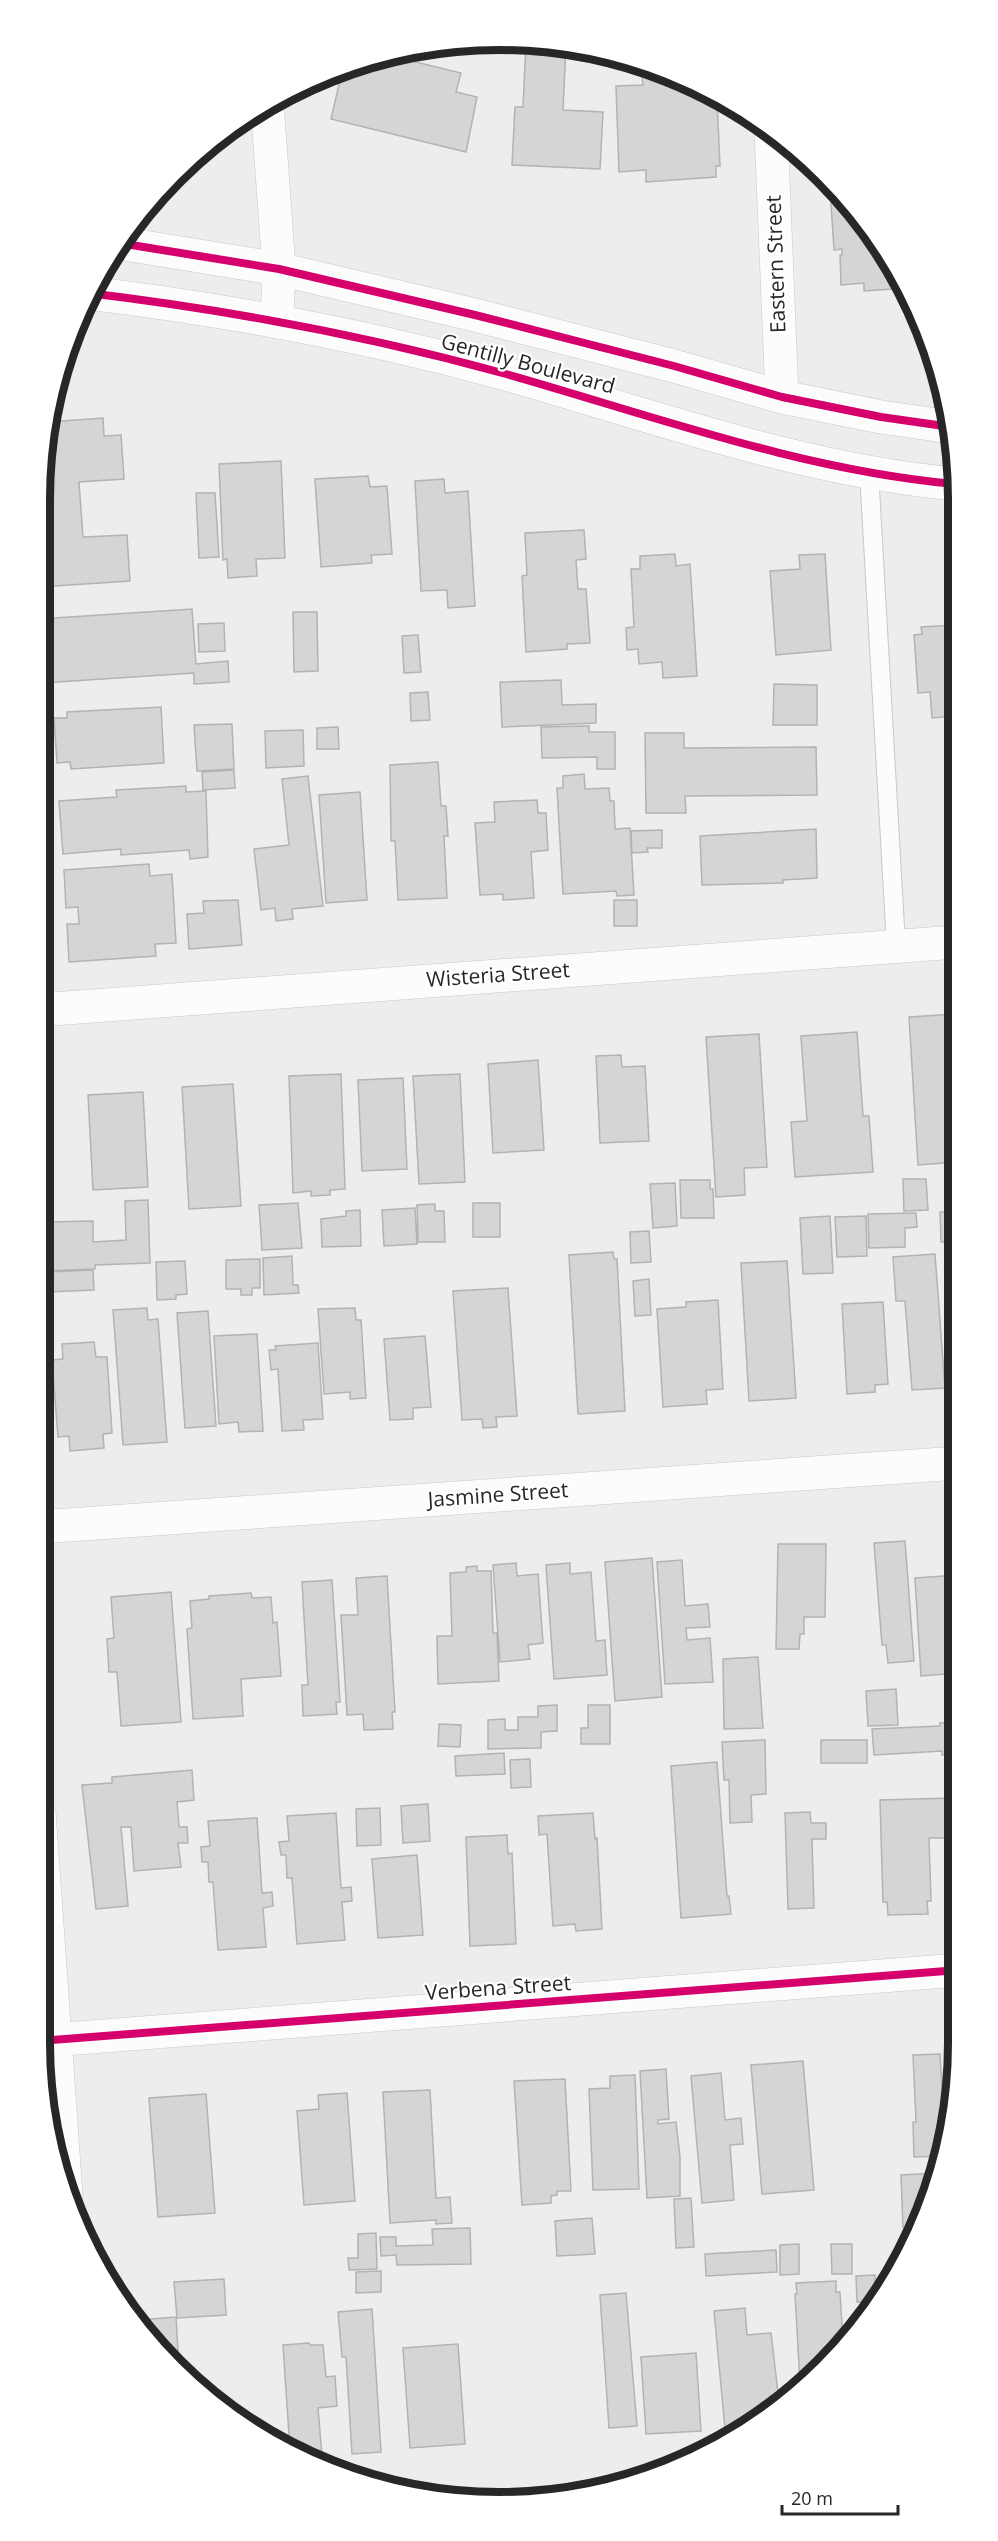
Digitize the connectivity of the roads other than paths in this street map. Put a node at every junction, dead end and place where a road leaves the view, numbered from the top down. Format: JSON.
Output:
{"nodes":[{"id":1,"x":268,"y":114,"type":"edge"},
{"id":2,"x":771,"y":141,"type":"edge"},
{"id":3,"x":128,"y":244,"type":"edge"},
{"id":4,"x":279,"y":269,"type":"junction"},
{"id":5,"x":99,"y":294,"type":"edge"},
{"id":6,"x":277,"y":322,"type":"junction"},
{"id":7,"x":782,"y":397,"type":"junction"},
{"id":8,"x":943,"y":426,"type":"edge"},
{"id":9,"x":869,"y":472,"type":"junction"},
{"id":10,"x":948,"y":483,"type":"edge"},
{"id":11,"x":948,"y":942,"type":"edge"},
{"id":12,"x":896,"y":945,"type":"junction"},
{"id":13,"x":50,"y":1009,"type":"edge"},
{"id":14,"x":948,"y":1464,"type":"edge"},
{"id":15,"x":50,"y":1526,"type":"edge"},
{"id":16,"x":948,"y":1971,"type":"edge"},
{"id":17,"x":50,"y":2041,"type":"edge"},
{"id":18,"x":50,"y":2065,"type":"edge"},
{"id":19,"x":58,"y":2130,"type":"edge"}],
"edges":[{"from":1,"to":4,"type":"street"},
{"from":2,"to":7,"type":"street","name":"Eastern Street"},
{"from":3,"to":4,"type":"street","name":"Gentilly Boulevard"},
{"from":4,"to":6,"type":"street"},
{"from":4,"to":7,"type":"street","name":"Gentilly Boulevard"},
{"from":5,"to":6,"type":"street","name":"Gentilly Boulevard"},
{"from":6,"to":9,"type":"street","name":"Gentilly Boulevard"},
{"from":7,"to":8,"type":"street","name":"Gentilly Boulevard"},
{"from":9,"to":10,"type":"street","name":"Gentilly Boulevard"},
{"from":9,"to":12,"type":"lane"},
{"from":11,"to":12,"type":"street","name":"Wisteria Street"},
{"from":12,"to":13,"type":"street","name":"Wisteria Street"},
{"from":14,"to":15,"type":"street","name":"Jasmine Street"},
{"from":16,"to":17,"type":"street","name":"Verbena Street"},
{"from":18,"to":19,"type":"street"}]}
